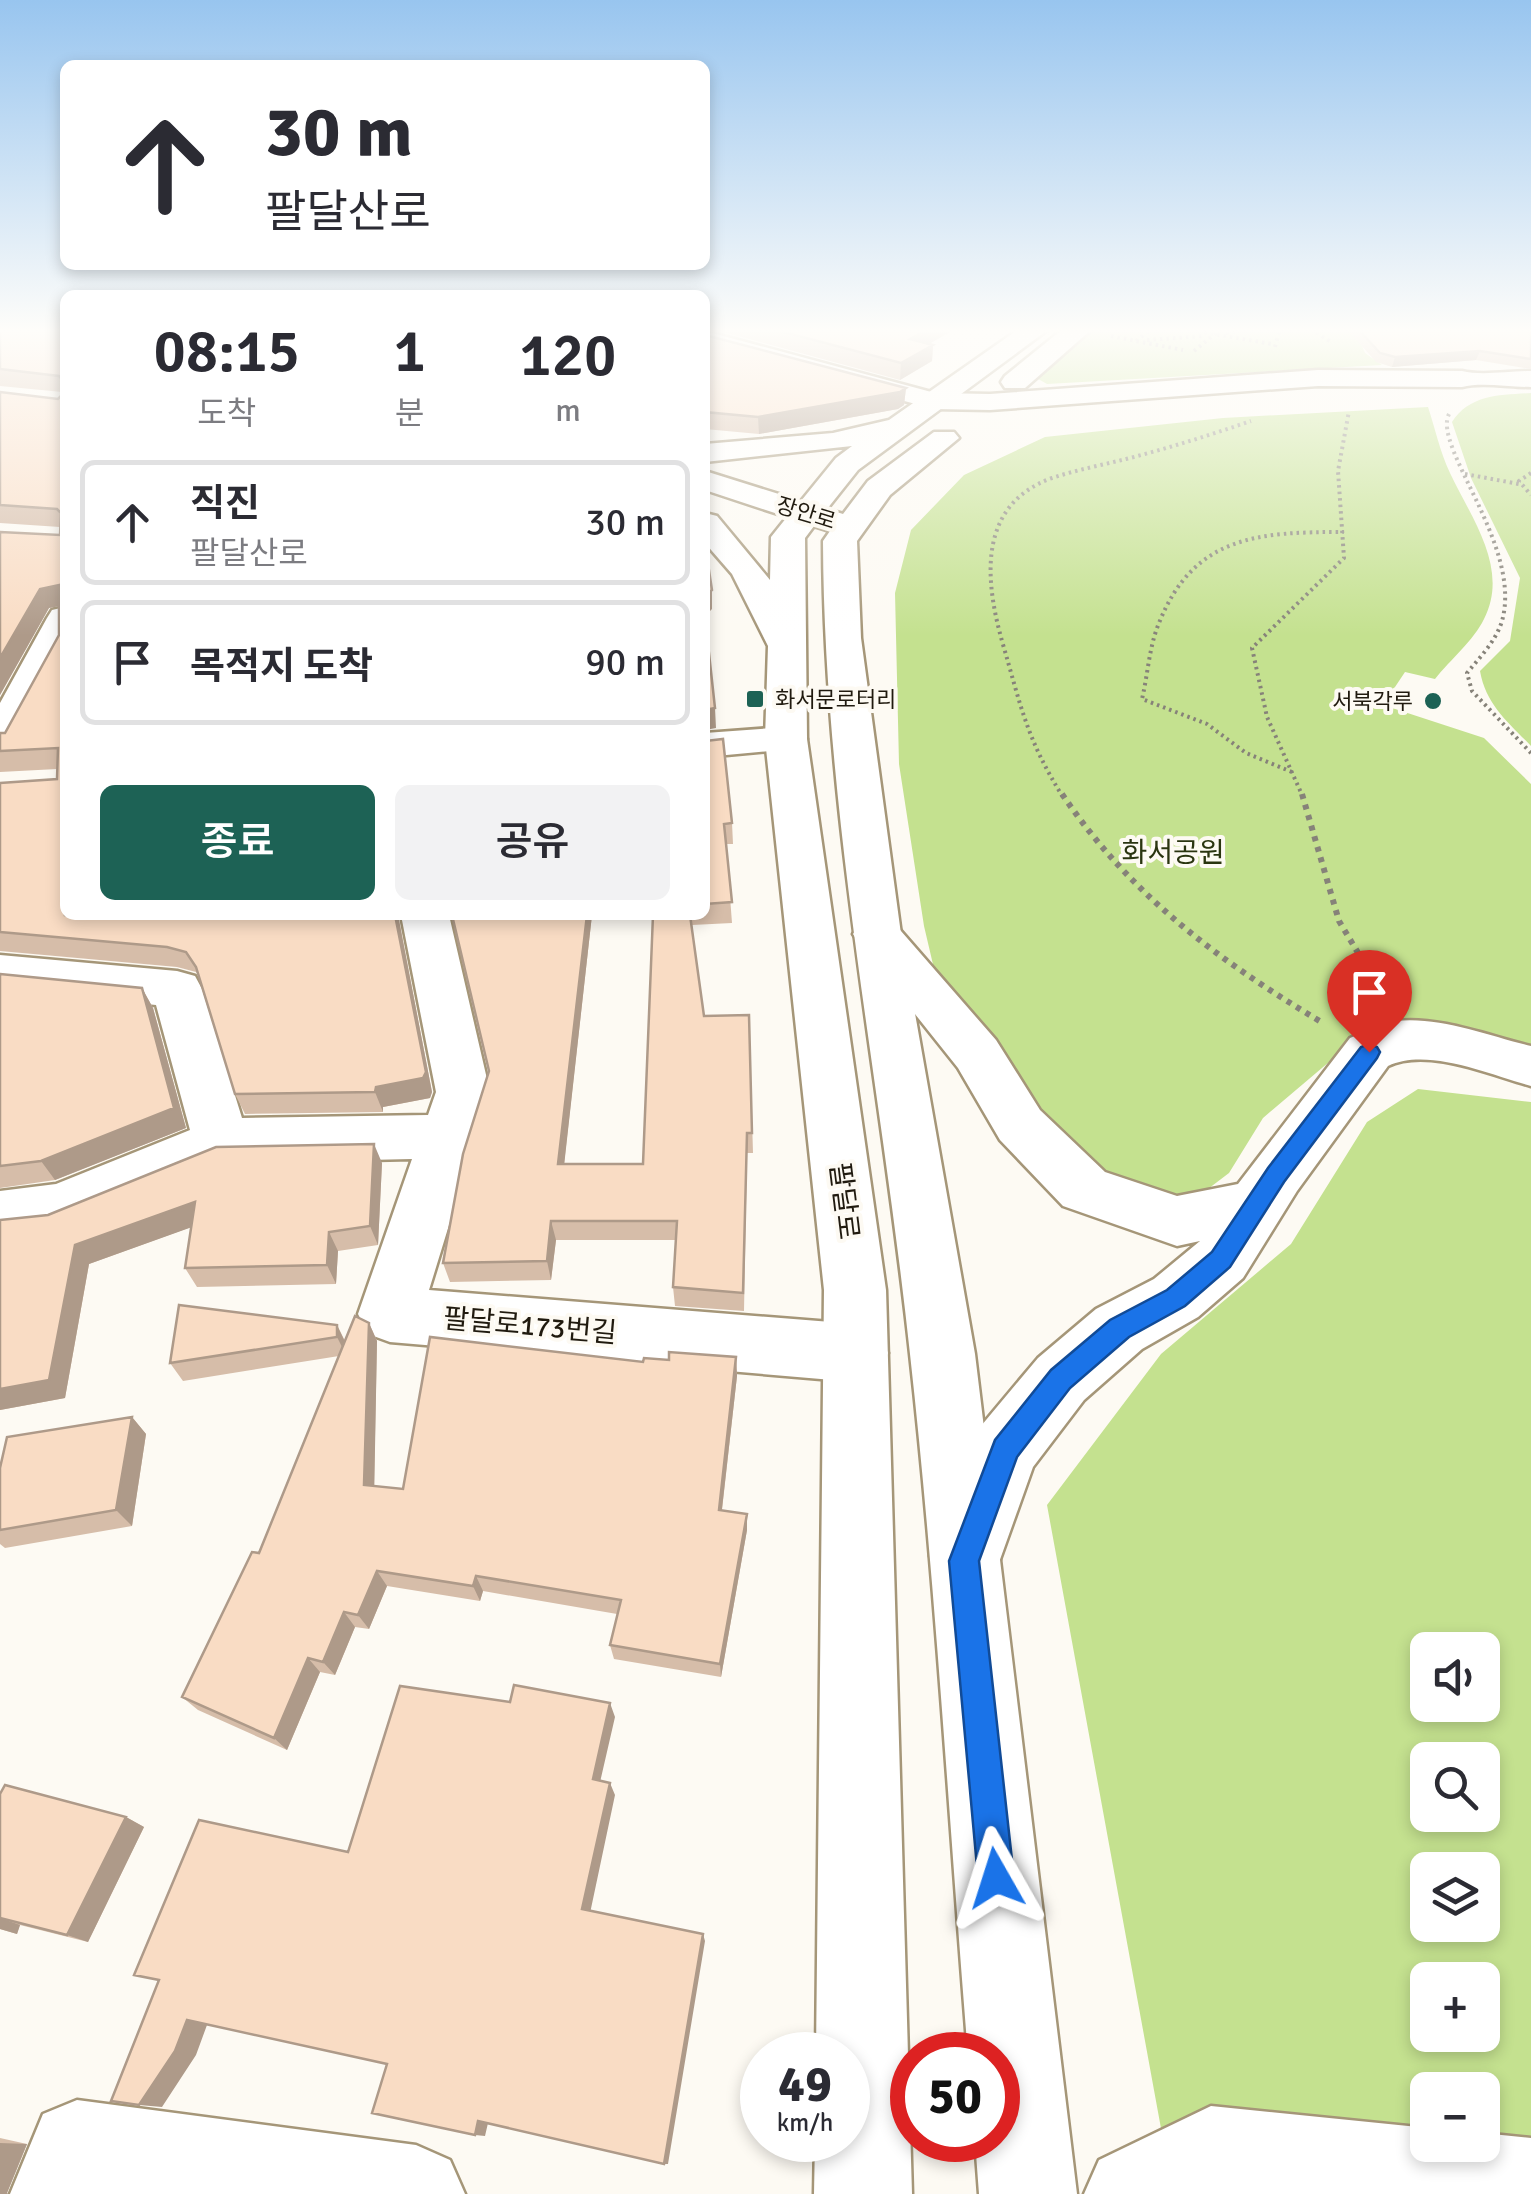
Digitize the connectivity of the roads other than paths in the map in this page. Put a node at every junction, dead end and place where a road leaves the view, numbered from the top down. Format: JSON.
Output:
{"nodes":[{"id":1,"x":873,"y":431,"type":"edge"},
{"id":2,"x":892,"y":431,"type":"edge"},
{"id":3,"x":952,"y":431,"type":"edge"},
{"id":4,"x":710,"y":453,"type":"edge"},
{"id":5,"x":710,"y":482,"type":"edge"},
{"id":6,"x":806,"y":514,"type":"junction"},
{"id":7,"x":849,"y":526,"type":"junction"},
{"id":8,"x":710,"y":528,"type":"edge"},
{"id":9,"x":60,"y":627,"type":"edge"},
{"id":10,"x":786,"y":645,"type":"junction"},
{"id":11,"x":786,"y":738,"type":"junction"},
{"id":12,"x":0,"y":740,"type":"edge"},
{"id":13,"x":710,"y":745,"type":"edge"},
{"id":14,"x":426,"y":920,"type":"edge"},
{"id":15,"x":878,"y":934,"type":"junction"},
{"id":16,"x":0,"y":972,"type":"edge"},
{"id":17,"x":1531,"y":1066,"type":"edge"},
{"id":18,"x":448,"y":1136,"type":"junction"},
{"id":19,"x":221,"y":1141,"type":"junction"},
{"id":20,"x":1260,"y":1204,"type":"junction"},
{"id":21,"x":0,"y":1215,"type":"edge"},
{"id":22,"x":856,"y":1353,"type":"junction"},
{"id":23,"x":964,"y":1561,"type":"junction"},
{"id":24,"x":1531,"y":2187,"type":"edge"},
{"id":25,"x":59,"y":2194,"type":"edge"},
{"id":26,"x":416,"y":2194,"type":"edge"},
{"id":27,"x":863,"y":2194,"type":"edge"},
{"id":28,"x":1028,"y":2194,"type":"edge"},
{"id":29,"x":1133,"y":2194,"type":"edge"}],
"edges":[{"from":1,"to":4,"type":"main road"},
{"from":2,"to":6,"type":"main road","name":"팔달로"},
{"from":3,"to":7,"type":"main road"},
{"from":5,"to":6,"type":"main road","name":"장안로"},
{"from":6,"to":7,"type":"main road","name":"장안로"},
{"from":6,"to":10,"type":"main road","name":"팔달로"},
{"from":7,"to":15,"type":"main road"},
{"from":8,"to":10,"type":"main road"},
{"from":9,"to":12,"type":"main road"},
{"from":10,"to":11,"type":"main road","name":"팔달로"},
{"from":11,"to":13,"type":"main road"},
{"from":11,"to":22,"type":"main road","name":"팔달로"},
{"from":14,"to":18,"type":"main road","name":"팔달로173번길"},
{"from":15,"to":20,"type":"main road"},
{"from":15,"to":23,"type":"main road"},
{"from":16,"to":19,"type":"main road"},
{"from":17,"to":20,"type":"main road"},
{"from":18,"to":19,"type":"main road"},
{"from":18,"to":22,"type":"main road","name":"팔달로173번길"},
{"from":19,"to":21,"type":"main road"},
{"from":20,"to":23,"type":"main road"},
{"from":22,"to":27,"type":"main road","name":"팔달로"},
{"from":23,"to":28,"type":"main road"},
{"from":24,"to":29,"type":"main road"},
{"from":25,"to":26,"type":"main road"}]}
